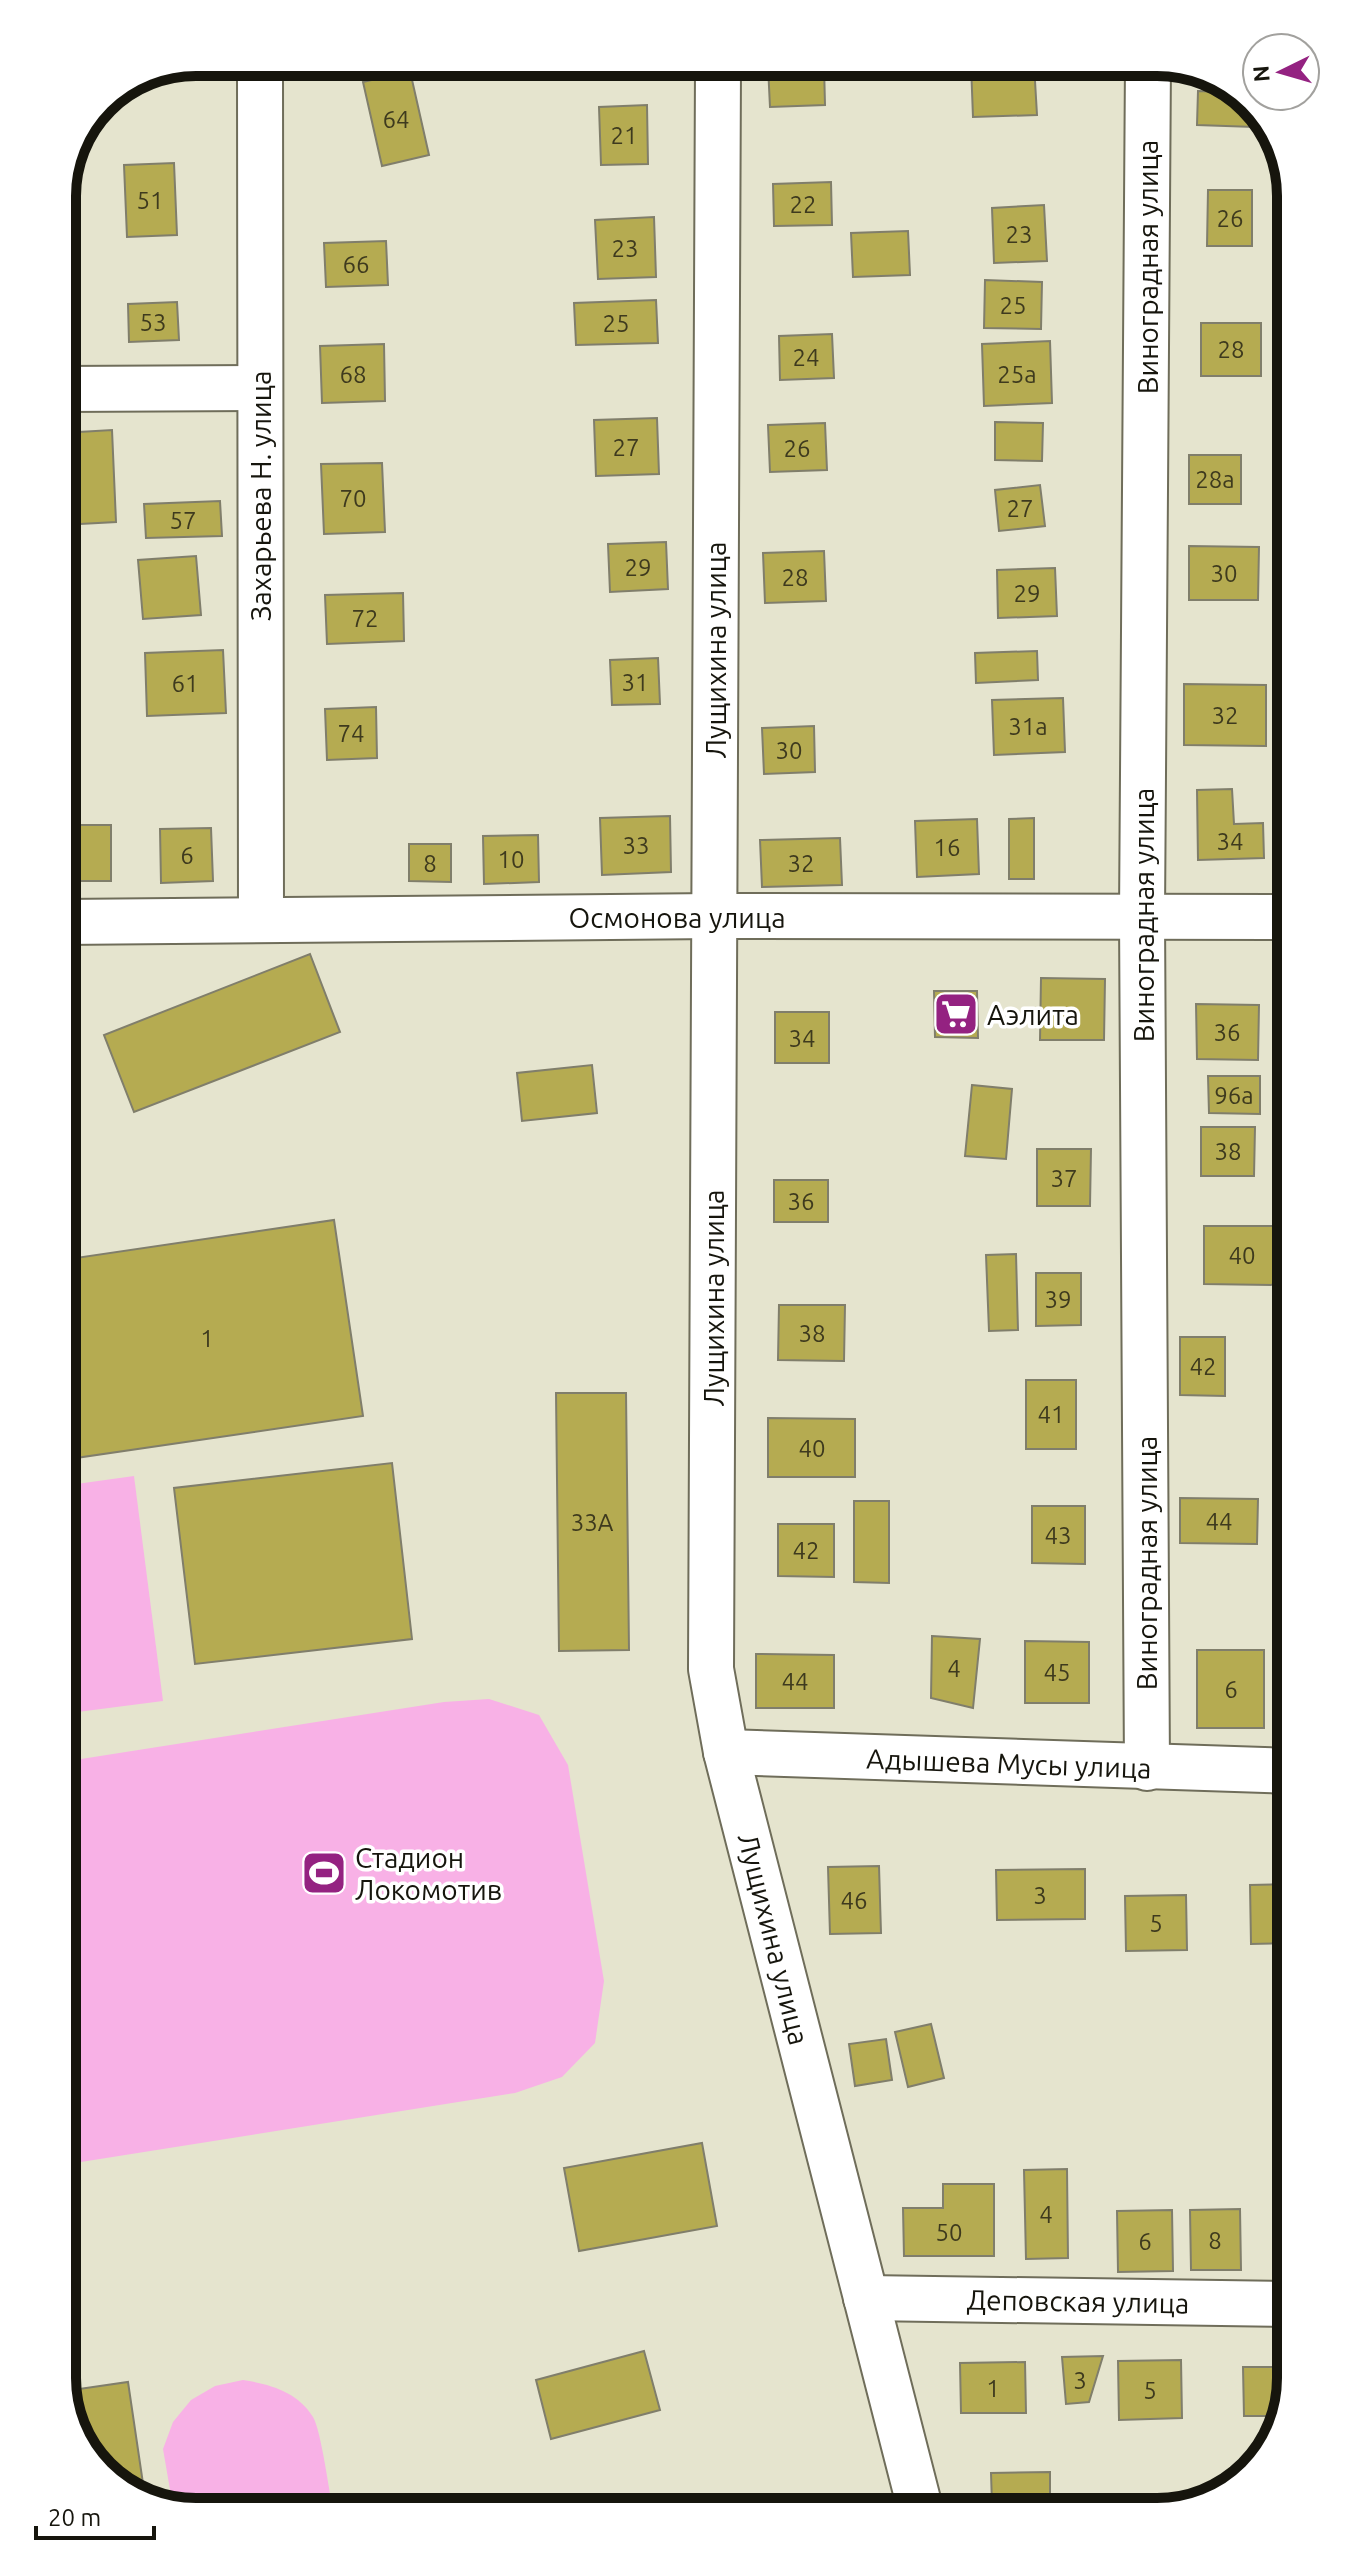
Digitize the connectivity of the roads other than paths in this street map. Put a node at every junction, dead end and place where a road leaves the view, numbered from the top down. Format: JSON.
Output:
{"nodes":[{"id":1,"x":260,"y":76,"type":"edge"},
{"id":2,"x":718,"y":76,"type":"edge"},
{"id":3,"x":1148,"y":76,"type":"edge"},
{"id":4,"x":260,"y":388,"type":"junction"},
{"id":5,"x":76,"y":389,"type":"edge"},
{"id":6,"x":714,"y":916,"type":"junction"},
{"id":7,"x":1142,"y":916,"type":"junction"},
{"id":8,"x":1277,"y":917,"type":"edge"},
{"id":9,"x":261,"y":920,"type":"junction"},
{"id":10,"x":76,"y":922,"type":"edge"},
{"id":11,"x":726,"y":1752,"type":"junction"},
{"id":12,"x":1147,"y":1768,"type":"junction"},
{"id":13,"x":1277,"y":1771,"type":"edge"},
{"id":14,"x":866,"y":2298,"type":"junction"},
{"id":15,"x":1277,"y":2304,"type":"edge"},
{"id":16,"x":917,"y":2498,"type":"edge"}],
"edges":[{"from":1,"to":4,"type":"street","name":"Захарьева Н. улица"},
{"from":2,"to":6,"type":"street","name":"Лущихина улица"},
{"from":3,"to":7,"type":"street","name":"Виноградная улица"},
{"from":4,"to":5,"type":"street"},
{"from":4,"to":9,"type":"street","name":"Захарьева Н. улица"},
{"from":6,"to":7,"type":"street","name":"Осмонова улица"},
{"from":6,"to":9,"type":"street","name":"Осмонова улица"},
{"from":6,"to":11,"type":"street","name":"Лущихина улица"},
{"from":7,"to":8,"type":"street","name":"Осмонова улица"},
{"from":7,"to":12,"type":"street","name":"Виноградная улица"},
{"from":9,"to":10,"type":"street","name":"Осмонова улица"},
{"from":11,"to":12,"type":"street","name":"Адышева Мусы улица"},
{"from":11,"to":14,"type":"street","name":"Лущихина улица"},
{"from":12,"to":13,"type":"street","name":"Адышева Мусы улица"},
{"from":14,"to":15,"type":"street","name":"Деповская улица"},
{"from":14,"to":16,"type":"street","name":"Лущихина улица"}]}
